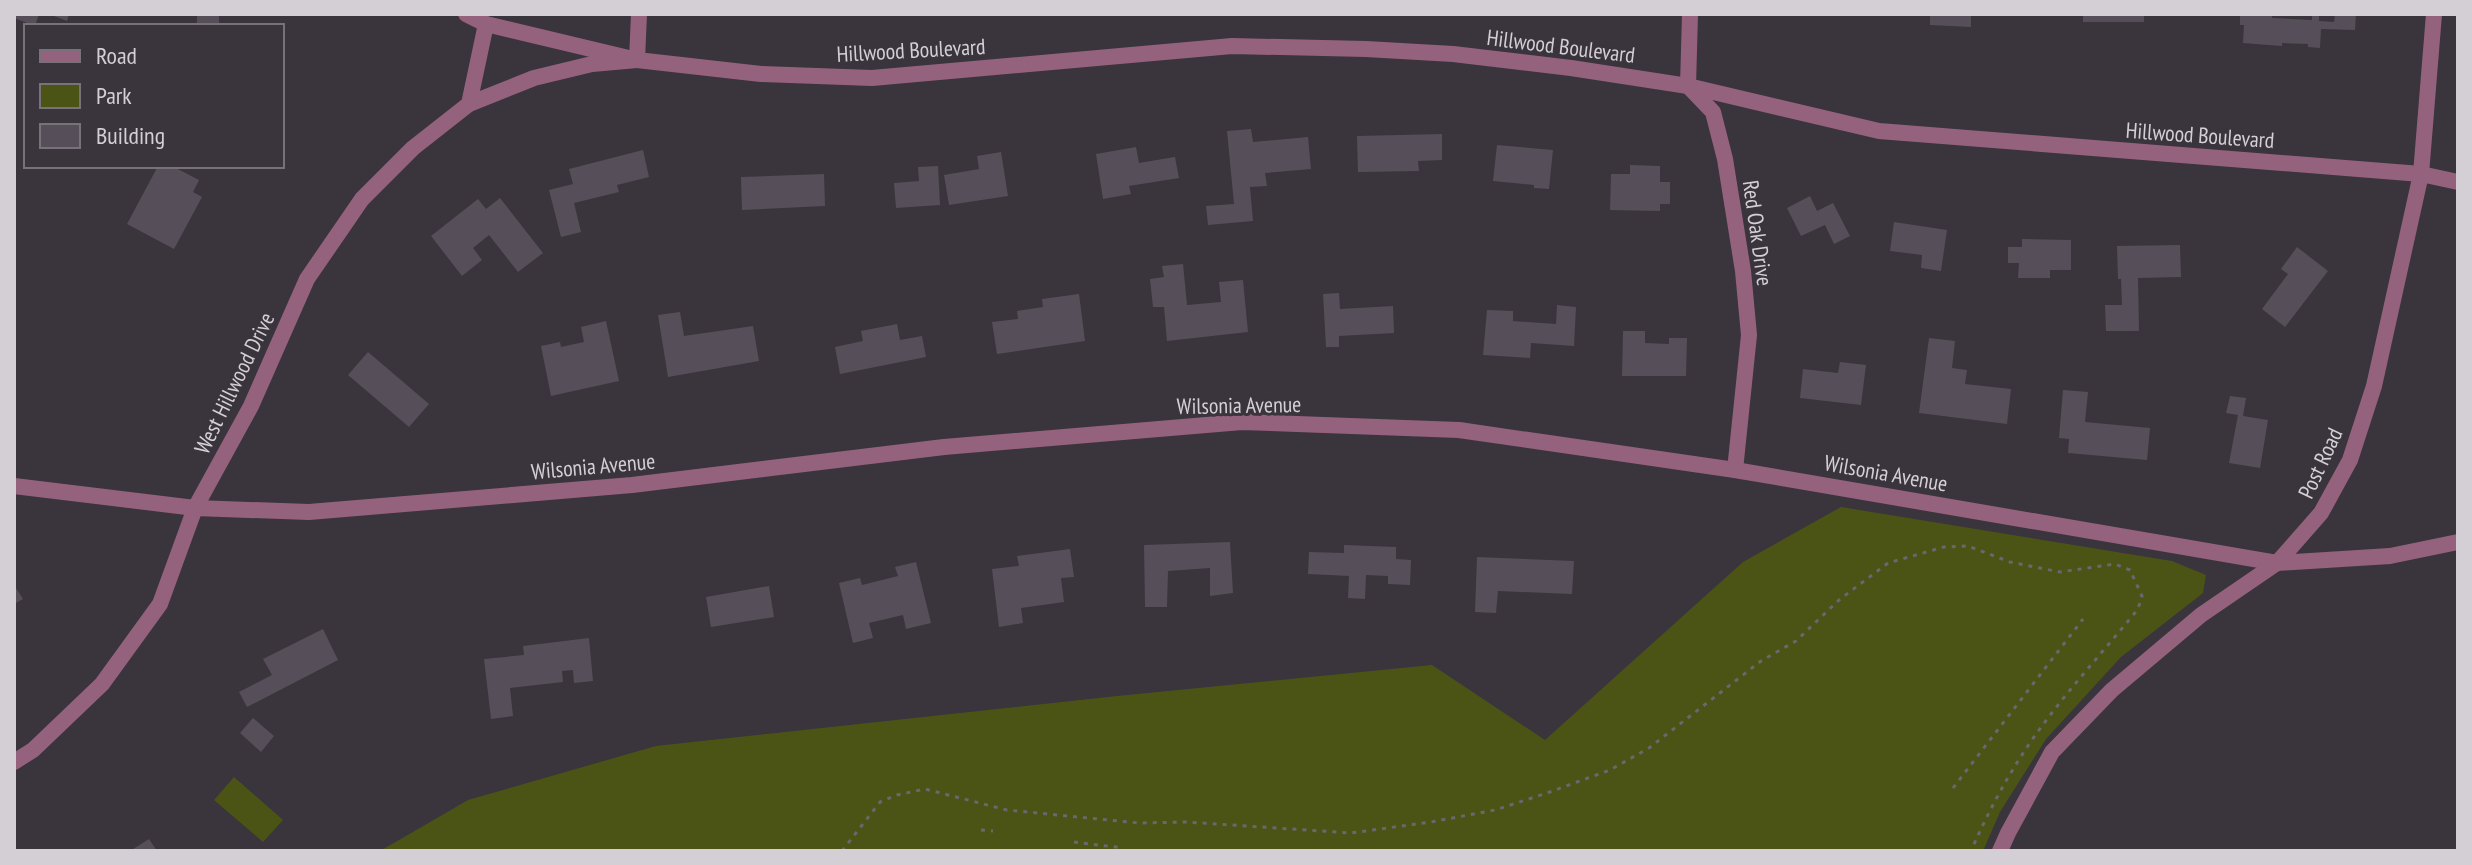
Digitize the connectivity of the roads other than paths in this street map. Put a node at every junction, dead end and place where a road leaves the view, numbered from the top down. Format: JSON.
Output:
{"nodes":[{"id":1,"x":466,"y":14,"type":"edge"},
{"id":2,"x":639,"y":14,"type":"edge"},
{"id":3,"x":1690,"y":14,"type":"edge"},
{"id":4,"x":2434,"y":14,"type":"edge"},
{"id":5,"x":486,"y":24,"type":"junction"},
{"id":6,"x":637,"y":60,"type":"junction"},
{"id":7,"x":1688,"y":86,"type":"junction"},
{"id":8,"x":469,"y":104,"type":"junction"},
{"id":9,"x":2421,"y":174,"type":"junction"},
{"id":10,"x":2458,"y":182,"type":"edge"},
{"id":11,"x":1735,"y":470,"type":"junction"},
{"id":12,"x":14,"y":486,"type":"edge"},
{"id":13,"x":195,"y":508,"type":"junction"},
{"id":14,"x":2458,"y":542,"type":"edge"},
{"id":15,"x":2277,"y":563,"type":"junction"},
{"id":16,"x":14,"y":762,"type":"edge"},
{"id":17,"x":2000,"y":851,"type":"edge"}],
"edges":[{"from":1,"to":5,"type":"street","name":"Hillwood Boulevard"},
{"from":2,"to":6,"type":"street"},
{"from":3,"to":7,"type":"street"},
{"from":4,"to":9,"type":"street","name":"Post Road"},
{"from":5,"to":6,"type":"street","name":"Hillwood Boulevard"},
{"from":5,"to":8,"type":"street"},
{"from":6,"to":7,"type":"street","name":"Hillwood Boulevard"},
{"from":6,"to":8,"type":"street","name":"West Hillwood Drive"},
{"from":7,"to":9,"type":"street","name":"Hillwood Boulevard"},
{"from":7,"to":11,"type":"street","name":"Red Oak Drive"},
{"from":8,"to":13,"type":"street","name":"West Hillwood Drive"},
{"from":9,"to":10,"type":"street","name":"Hillwood Boulevard"},
{"from":9,"to":15,"type":"street","name":"Post Road"},
{"from":11,"to":13,"type":"street","name":"Wilsonia Avenue"},
{"from":11,"to":15,"type":"street","name":"Wilsonia Avenue"},
{"from":12,"to":13,"type":"street","name":"Wilsonia Avenue"},
{"from":13,"to":16,"type":"street","name":"West Hillwood Drive"},
{"from":14,"to":15,"type":"street","name":"Wilsonia Avenue"},
{"from":15,"to":17,"type":"street","name":"Post Road"}]}
